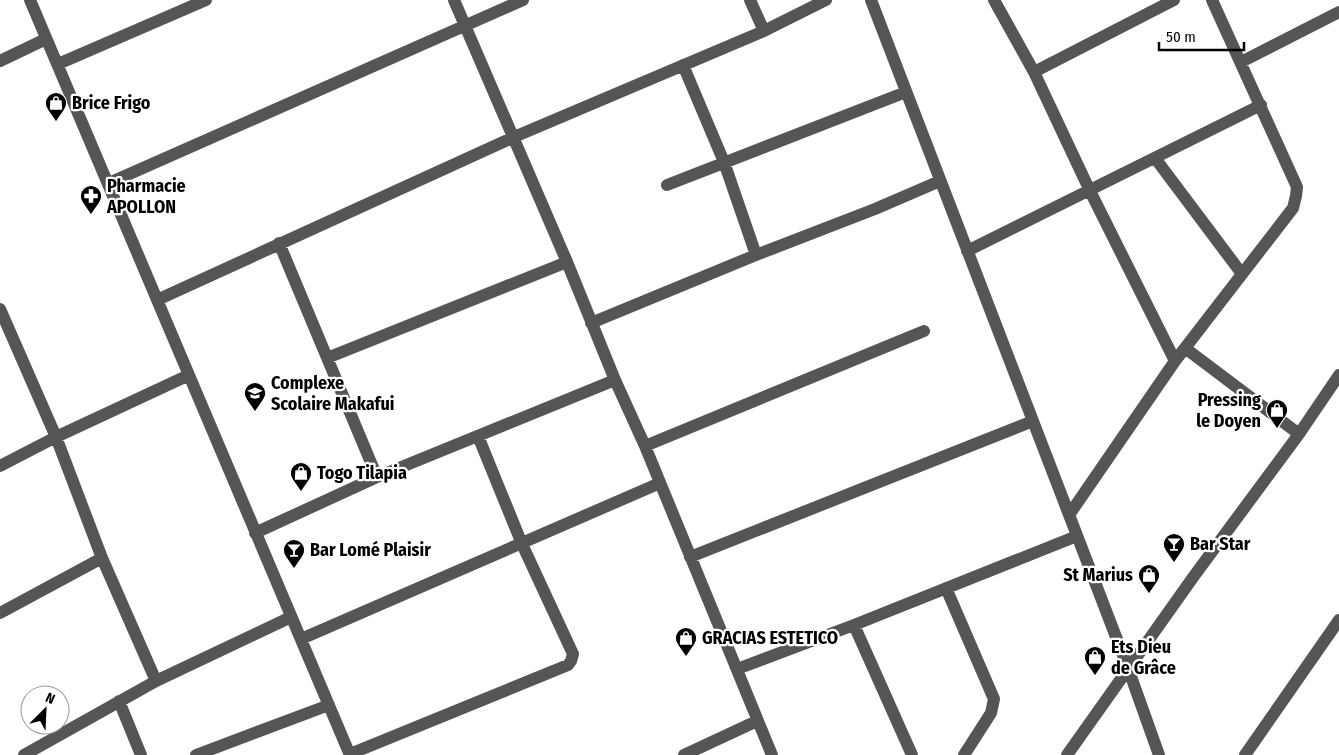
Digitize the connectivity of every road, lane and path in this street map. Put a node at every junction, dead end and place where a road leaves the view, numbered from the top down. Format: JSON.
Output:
{"nodes":[{"id":1,"x":30,"y":0,"type":"edge"},
{"id":2,"x":206,"y":0,"type":"edge"},
{"id":3,"x":454,"y":0,"type":"edge"},
{"id":4,"x":523,"y":0,"type":"edge"},
{"id":5,"x":750,"y":0,"type":"edge"},
{"id":6,"x":826,"y":0,"type":"edge"},
{"id":7,"x":871,"y":0,"type":"edge"},
{"id":8,"x":994,"y":0,"type":"edge"},
{"id":9,"x":1174,"y":0,"type":"edge"},
{"id":10,"x":1212,"y":0,"type":"edge"},
{"id":11,"x":1339,"y":12,"type":"edge"},
{"id":12,"x":465,"y":26,"type":"junction"},
{"id":13,"x":764,"y":31,"type":"junction"},
{"id":14,"x":46,"y":39,"type":"junction"},
{"id":15,"x":0,"y":61,"type":"edge"},
{"id":16,"x":1241,"y":62,"type":"junction"},
{"id":17,"x":58,"y":64,"type":"junction"},
{"id":18,"x":682,"y":65,"type":"junction"},
{"id":19,"x":1034,"y":72,"type":"junction"},
{"id":20,"x":906,"y":92,"type":"junction"},
{"id":21,"x":1261,"y":106,"type":"junction"},
{"id":22,"x":514,"y":137,"type":"junction"},
{"id":23,"x":1155,"y":158,"type":"junction"},
{"id":24,"x":724,"y":162,"type":"junction"},
{"id":25,"x":940,"y":181,"type":"junction"},
{"id":26,"x":108,"y":183,"type":"junction"},
{"id":27,"x":667,"y":185,"type":"dead end"},
{"id":28,"x":1090,"y":191,"type":"junction"},
{"id":29,"x":280,"y":243,"type":"junction"},
{"id":30,"x":967,"y":251,"type":"junction"},
{"id":31,"x":756,"y":255,"type":"junction"},
{"id":32,"x":567,"y":262,"type":"junction"},
{"id":33,"x":1242,"y":274,"type":"junction"},
{"id":34,"x":157,"y":300,"type":"junction"},
{"id":35,"x":0,"y":309,"type":"edge"},
{"id":36,"x":591,"y":323,"type":"junction"},
{"id":37,"x":924,"y":330,"type":"dead end"},
{"id":38,"x":1185,"y":348,"type":"junction"},
{"id":39,"x":327,"y":358,"type":"junction"},
{"id":40,"x":1175,"y":361,"type":"junction"},
{"id":41,"x":189,"y":375,"type":"junction"},
{"id":42,"x":1339,"y":375,"type":"edge"},
{"id":43,"x":615,"y":380,"type":"junction"},
{"id":44,"x":1033,"y":421,"type":"junction"},
{"id":45,"x":1299,"y":434,"type":"junction"},
{"id":46,"x":478,"y":436,"type":"junction"},
{"id":47,"x":56,"y":437,"type":"junction"},
{"id":48,"x":645,"y":446,"type":"junction"},
{"id":49,"x":0,"y":466,"type":"edge"},
{"id":50,"x":377,"y":477,"type":"junction"},
{"id":51,"x":660,"y":484,"type":"junction"},
{"id":52,"x":1069,"y":515,"type":"junction"},
{"id":53,"x":255,"y":532,"type":"junction"},
{"id":54,"x":1077,"y":536,"type":"junction"},
{"id":55,"x":522,"y":544,"type":"junction"},
{"id":56,"x":690,"y":557,"type":"junction"},
{"id":57,"x":102,"y":558,"type":"junction"},
{"id":58,"x":946,"y":588,"type":"junction"},
{"id":59,"x":0,"y":613,"type":"edge"},
{"id":60,"x":291,"y":617,"type":"junction"},
{"id":61,"x":1339,"y":620,"type":"edge"},
{"id":62,"x":854,"y":624,"type":"junction"},
{"id":63,"x":301,"y":639,"type":"junction"},
{"id":64,"x":1128,"y":668,"type":"junction"},
{"id":65,"x":737,"y":669,"type":"junction"},
{"id":66,"x":156,"y":681,"type":"junction"},
{"id":67,"x":119,"y":701,"type":"junction"},
{"id":68,"x":328,"y":705,"type":"junction"},
{"id":69,"x":757,"y":721,"type":"junction"},
{"id":70,"x":350,"y":754,"type":"edge"},
{"id":71,"x":24,"y":755,"type":"edge"},
{"id":72,"x":141,"y":755,"type":"edge"},
{"id":73,"x":196,"y":755,"type":"edge"},
{"id":74,"x":684,"y":755,"type":"edge"},
{"id":75,"x":772,"y":755,"type":"edge"},
{"id":76,"x":912,"y":755,"type":"edge"},
{"id":77,"x":964,"y":755,"type":"edge"},
{"id":78,"x":1068,"y":755,"type":"edge"},
{"id":79,"x":1160,"y":755,"type":"edge"},
{"id":80,"x":1245,"y":755,"type":"edge"}],
"edges":[{"from":1,"to":14,"type":"street"},
{"from":2,"to":17,"type":"street"},
{"from":3,"to":12,"type":"street"},
{"from":4,"to":12,"type":"street"},
{"from":5,"to":13,"type":"street"},
{"from":6,"to":13,"type":"street"},
{"from":7,"to":20,"type":"street"},
{"from":8,"to":19,"type":"street"},
{"from":9,"to":19,"type":"street"},
{"from":10,"to":16,"type":"street"},
{"from":11,"to":16,"type":"street"},
{"from":12,"to":22,"type":"street"},
{"from":12,"to":26,"type":"street"},
{"from":13,"to":18,"type":"street"},
{"from":14,"to":15,"type":"street"},
{"from":14,"to":17,"type":"street"},
{"from":16,"to":21,"type":"street"},
{"from":17,"to":26,"type":"street"},
{"from":18,"to":22,"type":"street"},
{"from":18,"to":24,"type":"street"},
{"from":19,"to":28,"type":"street"},
{"from":20,"to":24,"type":"street"},
{"from":20,"to":25,"type":"street"},
{"from":21,"to":23,"type":"street"},
{"from":21,"to":33,"type":"street"},
{"from":22,"to":29,"type":"street"},
{"from":22,"to":32,"type":"street"},
{"from":23,"to":28,"type":"street"},
{"from":23,"to":33,"type":"street"},
{"from":24,"to":27,"type":"street"},
{"from":24,"to":31,"type":"street"},
{"from":25,"to":30,"type":"street"},
{"from":25,"to":31,"type":"street"},
{"from":26,"to":34,"type":"street"},
{"from":28,"to":30,"type":"street"},
{"from":28,"to":40,"type":"street"},
{"from":29,"to":34,"type":"street"},
{"from":29,"to":39,"type":"street"},
{"from":30,"to":44,"type":"street"},
{"from":31,"to":36,"type":"street"},
{"from":32,"to":36,"type":"street"},
{"from":32,"to":39,"type":"street"},
{"from":33,"to":38,"type":"street"},
{"from":34,"to":41,"type":"street"},
{"from":35,"to":47,"type":"street"},
{"from":36,"to":43,"type":"street"},
{"from":37,"to":48,"type":"street"},
{"from":38,"to":40,"type":"street"},
{"from":38,"to":45,"type":"street"},
{"from":39,"to":50,"type":"street"},
{"from":40,"to":52,"type":"street"},
{"from":41,"to":47,"type":"street"},
{"from":41,"to":53,"type":"street"},
{"from":42,"to":45,"type":"street"},
{"from":43,"to":46,"type":"street"},
{"from":43,"to":48,"type":"street"},
{"from":44,"to":52,"type":"street"},
{"from":44,"to":56,"type":"street"},
{"from":45,"to":64,"type":"street"},
{"from":46,"to":50,"type":"street"},
{"from":46,"to":55,"type":"street"},
{"from":47,"to":49,"type":"street"},
{"from":47,"to":57,"type":"street"},
{"from":48,"to":51,"type":"street"},
{"from":50,"to":53,"type":"street"},
{"from":51,"to":55,"type":"street"},
{"from":51,"to":56,"type":"street"},
{"from":52,"to":54,"type":"street"},
{"from":53,"to":60,"type":"street"},
{"from":54,"to":58,"type":"street"},
{"from":54,"to":64,"type":"street"},
{"from":55,"to":63,"type":"street"},
{"from":55,"to":70,"type":"street"},
{"from":56,"to":65,"type":"street"},
{"from":57,"to":59,"type":"street"},
{"from":57,"to":66,"type":"street"},
{"from":58,"to":62,"type":"street"},
{"from":58,"to":77,"type":"street"},
{"from":60,"to":63,"type":"street"},
{"from":60,"to":66,"type":"street"},
{"from":61,"to":80,"type":"street"},
{"from":62,"to":65,"type":"street"},
{"from":62,"to":76,"type":"street"},
{"from":63,"to":68,"type":"street"},
{"from":64,"to":78,"type":"street"},
{"from":64,"to":79,"type":"street"},
{"from":65,"to":69,"type":"street"},
{"from":66,"to":67,"type":"street"},
{"from":67,"to":71,"type":"street"},
{"from":67,"to":72,"type":"street"},
{"from":68,"to":70,"type":"street"},
{"from":68,"to":73,"type":"street"},
{"from":69,"to":74,"type":"street"},
{"from":69,"to":75,"type":"street"}]}
